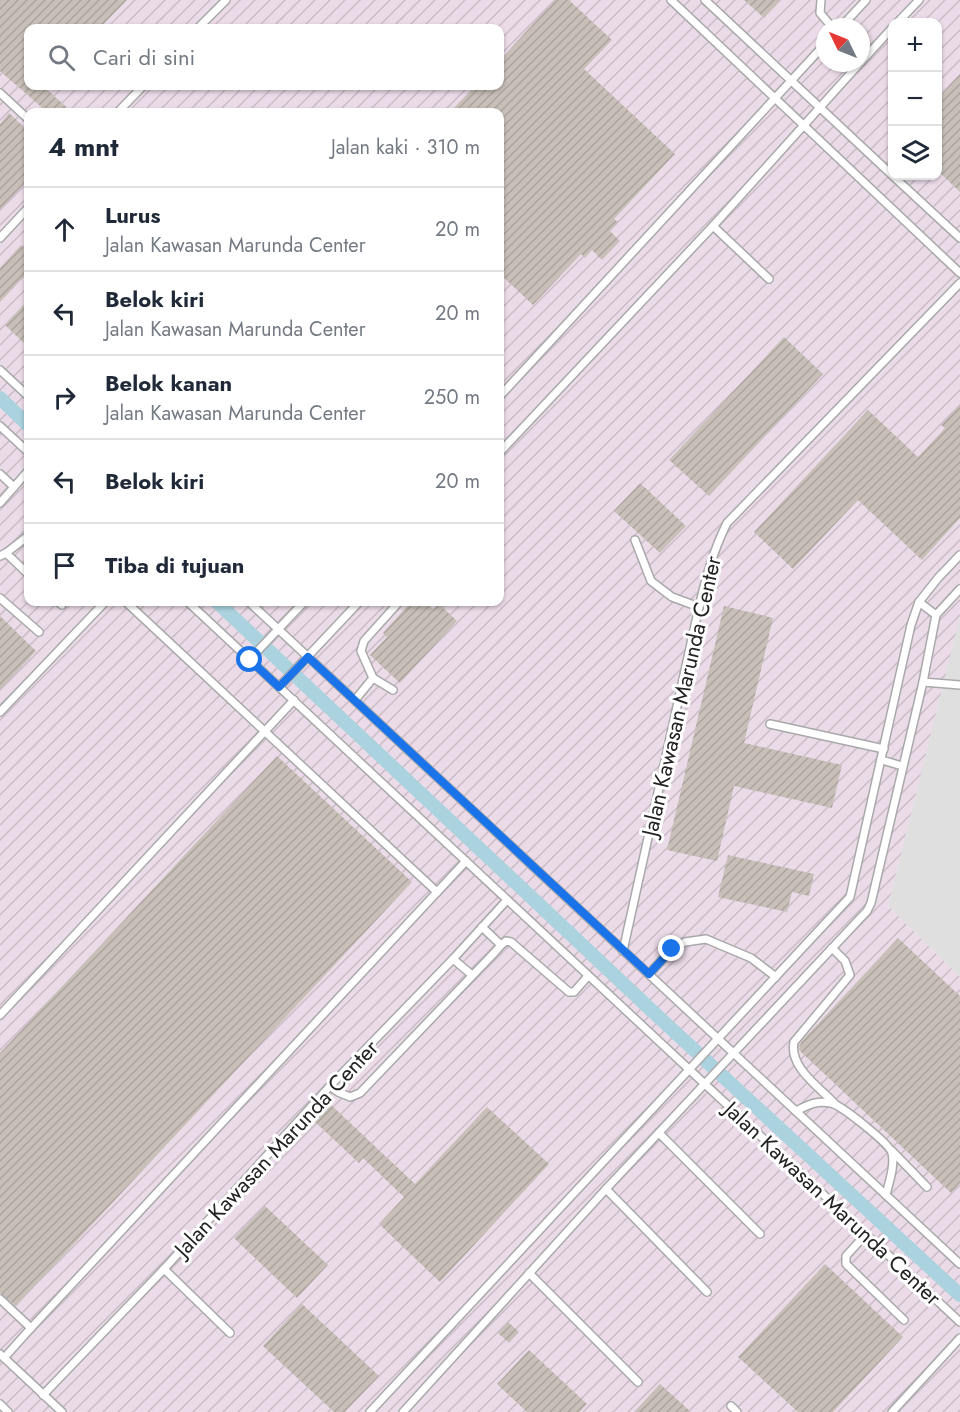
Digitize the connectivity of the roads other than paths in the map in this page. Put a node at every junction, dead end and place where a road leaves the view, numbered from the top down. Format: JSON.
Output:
{"nodes":[{"id":1,"x":226,"y":0,"type":"edge"},
{"id":2,"x":671,"y":0,"type":"edge"},
{"id":3,"x":705,"y":0,"type":"edge"},
{"id":4,"x":821,"y":0,"type":"edge"},
{"id":5,"x":866,"y":0,"type":"edge"},
{"id":6,"x":919,"y":0,"type":"edge"},
{"id":7,"x":824,"y":18,"type":"edge"},
{"id":8,"x":849,"y":18,"type":"edge"},
{"id":9,"x":902,"y":18,"type":"edge"},
{"id":10,"x":202,"y":24,"type":"edge"},
{"id":11,"x":888,"y":32,"type":"edge"},
{"id":12,"x":870,"y":52,"type":"edge"},
{"id":13,"x":816,"y":54,"type":"edge"},
{"id":14,"x":852,"y":72,"type":"edge"},
{"id":15,"x":791,"y":81,"type":"junction"},
{"id":16,"x":139,"y":90,"type":"edge"},
{"id":17,"x":0,"y":93,"type":"edge"},
{"id":18,"x":775,"y":98,"type":"junction"},
{"id":19,"x":819,"y":107,"type":"junction"},
{"id":20,"x":122,"y":108,"type":"edge"},
{"id":21,"x":24,"y":115,"type":"edge"},
{"id":22,"x":803,"y":125,"type":"junction"},
{"id":23,"x":888,"y":170,"type":"edge"},
{"id":24,"x":898,"y":180,"type":"edge"},
{"id":25,"x":24,"y":211,"type":"edge"},
{"id":26,"x":713,"y":226,"type":"junction"},
{"id":27,"x":0,"y":238,"type":"edge"},
{"id":28,"x":960,"y":238,"type":"edge"},
{"id":29,"x":960,"y":273,"type":"edge"},
{"id":30,"x":769,"y":279,"type":"dead end"},
{"id":31,"x":960,"y":283,"type":"edge"},
{"id":32,"x":0,"y":369,"type":"edge"},
{"id":33,"x":24,"y":392,"type":"edge"},
{"id":34,"x":504,"y":392,"type":"edge"},
{"id":35,"x":0,"y":426,"type":"edge"},
{"id":36,"x":24,"y":448,"type":"edge"},
{"id":37,"x":504,"y":448,"type":"edge"},
{"id":38,"x":0,"y":474,"type":"edge"},
{"id":39,"x":24,"y":476,"type":"edge"},
{"id":40,"x":14,"y":488,"type":"junction"},
{"id":41,"x":0,"y":503,"type":"edge"},
{"id":42,"x":24,"y":539,"type":"edge"},
{"id":43,"x":635,"y":540,"type":"dead end"},
{"id":44,"x":3,"y":555,"type":"edge"},
{"id":45,"x":960,"y":555,"type":"edge"},
{"id":46,"x":24,"y":571,"type":"edge"},
{"id":47,"x":960,"y":589,"type":"edge"},
{"id":48,"x":0,"y":598,"type":"edge"},
{"id":49,"x":919,"y":602,"type":"junction"},
{"id":50,"x":101,"y":606,"type":"edge"},
{"id":51,"x":130,"y":606,"type":"edge"},
{"id":52,"x":193,"y":606,"type":"edge"},
{"id":53,"x":253,"y":606,"type":"edge"},
{"id":54,"x":300,"y":606,"type":"edge"},
{"id":55,"x":355,"y":606,"type":"edge"},
{"id":56,"x":395,"y":606,"type":"edge"},
{"id":57,"x":699,"y":608,"type":"junction"},
{"id":58,"x":936,"y":615,"type":"junction"},
{"id":59,"x":277,"y":631,"type":"junction"},
{"id":60,"x":39,"y":632,"type":"dead end"},
{"id":61,"x":252,"y":658,"type":"junction"},
{"id":62,"x":306,"y":658,"type":"junction"},
{"id":63,"x":373,"y":678,"type":"junction"},
{"id":64,"x":923,"y":681,"type":"junction"},
{"id":65,"x":281,"y":685,"type":"junction"},
{"id":66,"x":960,"y":685,"type":"edge"},
{"id":67,"x":393,"y":690,"type":"dead end"},
{"id":68,"x":294,"y":700,"type":"junction"},
{"id":69,"x":355,"y":700,"type":"junction"},
{"id":70,"x":0,"y":712,"type":"edge"},
{"id":71,"x":770,"y":724,"type":"dead end"},
{"id":72,"x":266,"y":732,"type":"junction"},
{"id":73,"x":884,"y":749,"type":"junction"},
{"id":74,"x":882,"y":760,"type":"junction"},
{"id":75,"x":902,"y":766,"type":"junction"},
{"id":76,"x":466,"y":861,"type":"junction"},
{"id":77,"x":437,"y":892,"type":"junction"},
{"id":78,"x":507,"y":900,"type":"junction"},
{"id":79,"x":482,"y":927,"type":"junction"},
{"id":80,"x":501,"y":945,"type":"junction"},
{"id":81,"x":832,"y":948,"type":"junction"},
{"id":82,"x":623,"y":951,"type":"junction"},
{"id":83,"x":453,"y":959,"type":"junction"},
{"id":84,"x":649,"y":974,"type":"junction"},
{"id":85,"x":472,"y":975,"type":"junction"},
{"id":86,"x":588,"y":976,"type":"junction"},
{"id":87,"x":776,"y":977,"type":"junction"},
{"id":88,"x":0,"y":1015,"type":"edge"},
{"id":89,"x":718,"y":1039,"type":"junction"},
{"id":90,"x":732,"y":1056,"type":"junction"},
{"id":91,"x":692,"y":1067,"type":"junction"},
{"id":92,"x":708,"y":1082,"type":"junction"},
{"id":93,"x":330,"y":1086,"type":"junction"},
{"id":94,"x":834,"y":1103,"type":"junction"},
{"id":95,"x":796,"y":1111,"type":"junction"},
{"id":96,"x":659,"y":1133,"type":"junction"},
{"id":97,"x":892,"y":1151,"type":"junction"},
{"id":98,"x":927,"y":1186,"type":"dead end"},
{"id":99,"x":606,"y":1189,"type":"junction"},
{"id":100,"x":886,"y":1195,"type":"junction"},
{"id":101,"x":760,"y":1234,"type":"dead end"},
{"id":102,"x":866,"y":1234,"type":"junction"},
{"id":103,"x":960,"y":1264,"type":"edge"},
{"id":104,"x":164,"y":1269,"type":"junction"},
{"id":105,"x":529,"y":1273,"type":"junction"},
{"id":106,"x":707,"y":1293,"type":"dead end"},
{"id":107,"x":0,"y":1299,"type":"edge"},
{"id":108,"x":904,"y":1320,"type":"dead end"},
{"id":109,"x":960,"y":1322,"type":"edge"},
{"id":110,"x":31,"y":1328,"type":"junction"},
{"id":111,"x":230,"y":1333,"type":"dead end"},
{"id":112,"x":960,"y":1338,"type":"edge"},
{"id":113,"x":2,"y":1356,"type":"edge"},
{"id":114,"x":638,"y":1382,"type":"dead end"},
{"id":115,"x":44,"y":1395,"type":"junction"},
{"id":116,"x":0,"y":1404,"type":"edge"},
{"id":117,"x":8,"y":1412,"type":"edge"},
{"id":118,"x":62,"y":1412,"type":"edge"},
{"id":119,"x":370,"y":1412,"type":"edge"},
{"id":120,"x":403,"y":1412,"type":"edge"},
{"id":121,"x":892,"y":1412,"type":"edge"}],
"edges":[{"from":1,"to":10,"type":"lane"},
{"from":2,"to":18,"type":"lane"},
{"from":3,"to":15,"type":"lane"},
{"from":4,"to":7,"type":"lane"},
{"from":5,"to":8,"type":"lane"},
{"from":6,"to":9,"type":"lane"},
{"from":11,"to":12,"type":"lane"},
{"from":13,"to":15,"type":"lane"},
{"from":14,"to":19,"type":"lane"},
{"from":15,"to":18,"type":"lane"},
{"from":15,"to":19,"type":"lane"},
{"from":16,"to":20,"type":"lane"},
{"from":17,"to":21,"type":"lane"},
{"from":18,"to":22,"type":"lane"},
{"from":18,"to":34,"type":"lane"},
{"from":19,"to":22,"type":"lane"},
{"from":19,"to":23,"type":"lane"},
{"from":22,"to":26,"type":"lane"},
{"from":22,"to":29,"type":"lane"},
{"from":24,"to":28,"type":"lane"},
{"from":25,"to":27,"type":"lane"},
{"from":26,"to":30,"type":"lane"},
{"from":26,"to":37,"type":"lane"},
{"from":31,"to":57,"type":"lane","name":"Jalan Kawasan Marunda Center"},
{"from":32,"to":33,"type":"lane"},
{"from":35,"to":36,"type":"lane"},
{"from":38,"to":40,"type":"lane"},
{"from":39,"to":40,"type":"lane"},
{"from":40,"to":41,"type":"lane"},
{"from":42,"to":44,"type":"lane"},
{"from":43,"to":57,"type":"lane"},
{"from":44,"to":46,"type":"lane"},
{"from":45,"to":49,"type":"lane"},
{"from":47,"to":58,"type":"lane"},
{"from":48,"to":60,"type":"lane"},
{"from":49,"to":58,"type":"lane"},
{"from":49,"to":73,"type":"lane"},
{"from":50,"to":70,"type":"lane"},
{"from":51,"to":72,"type":"lane"},
{"from":52,"to":61,"type":"lane","name":"Jalan Kawasan Marunda Center"},
{"from":53,"to":59,"type":"lane","name":"Jalan Kawasan Marunda Center"},
{"from":54,"to":59,"type":"lane"},
{"from":55,"to":62,"type":"lane"},
{"from":56,"to":63,"type":"lane"},
{"from":57,"to":82,"type":"lane","name":"Jalan Kawasan Marunda Center"},
{"from":58,"to":64,"type":"lane","name":"Jalan Kawasan Marunda Center"},
{"from":59,"to":61,"type":"lane"},
{"from":59,"to":62,"type":"lane","name":"Jalan Kawasan Marunda Center"},
{"from":61,"to":65,"type":"lane","name":"Jalan Kawasan Marunda Center"},
{"from":62,"to":65,"type":"lane"},
{"from":62,"to":69,"type":"lane","name":"Jalan Kawasan Marunda Center"},
{"from":63,"to":67,"type":"lane"},
{"from":63,"to":69,"type":"lane"},
{"from":64,"to":66,"type":"lane"},
{"from":64,"to":75,"type":"lane","name":"Jalan Kawasan Marunda Center"},
{"from":65,"to":68,"type":"lane","name":"Jalan Kawasan Marunda Center"},
{"from":68,"to":72,"type":"lane"},
{"from":68,"to":76,"type":"lane","name":"Jalan Kawasan Marunda Center"},
{"from":69,"to":82,"type":"lane","name":"Jalan Kawasan Marunda Center"},
{"from":71,"to":73,"type":"lane"},
{"from":72,"to":77,"type":"lane"},
{"from":72,"to":88,"type":"lane"},
{"from":73,"to":74,"type":"lane"},
{"from":74,"to":75,"type":"lane"},
{"from":74,"to":87,"type":"lane"},
{"from":75,"to":81,"type":"lane","name":"Jalan Kawasan Marunda Center"},
{"from":76,"to":77,"type":"lane"},
{"from":76,"to":78,"type":"lane","name":"Jalan Kawasan Marunda Center"},
{"from":77,"to":110,"type":"lane"},
{"from":78,"to":79,"type":"lane","name":"Jalan Kawasan Marunda Center"},
{"from":78,"to":86,"type":"lane","name":"Jalan Kawasan Marunda Center"},
{"from":79,"to":80,"type":"lane"},
{"from":79,"to":83,"type":"lane","name":"Jalan Kawasan Marunda Center"},
{"from":80,"to":85,"type":"lane"},
{"from":80,"to":86,"type":"lane"},
{"from":81,"to":90,"type":"lane","name":"Jalan Kawasan Marunda Center"},
{"from":81,"to":94,"type":"lane"},
{"from":82,"to":84,"type":"lane","name":"Jalan Kawasan Marunda Center"},
{"from":83,"to":85,"type":"lane"},
{"from":83,"to":93,"type":"lane","name":"Jalan Kawasan Marunda Center"},
{"from":84,"to":87,"type":"lane"},
{"from":84,"to":89,"type":"lane","name":"Jalan Kawasan Marunda Center"},
{"from":85,"to":93,"type":"lane"},
{"from":86,"to":91,"type":"lane","name":"Jalan Kawasan Marunda Center"},
{"from":87,"to":89,"type":"lane"},
{"from":89,"to":90,"type":"lane","name":"Jalan Kawasan Marunda Center"},
{"from":89,"to":91,"type":"lane"},
{"from":90,"to":92,"type":"lane","name":"Jalan Kawasan Marunda Center"},
{"from":90,"to":95,"type":"lane","name":"Jalan Kawasan Marunda Center"},
{"from":91,"to":92,"type":"lane","name":"Jalan Kawasan Marunda Center"},
{"from":91,"to":119,"type":"lane"},
{"from":92,"to":96,"type":"lane","name":"Jalan Kawasan Marunda Center"},
{"from":92,"to":102,"type":"lane","name":"Jalan Kawasan Marunda Center"},
{"from":93,"to":104,"type":"lane","name":"Jalan Kawasan Marunda Center"},
{"from":94,"to":95,"type":"lane"},
{"from":94,"to":97,"type":"lane"},
{"from":95,"to":100,"type":"lane","name":"Jalan Kawasan Marunda Center"},
{"from":96,"to":99,"type":"lane","name":"Jalan Kawasan Marunda Center"},
{"from":96,"to":101,"type":"lane"},
{"from":97,"to":98,"type":"lane"},
{"from":97,"to":100,"type":"lane"},
{"from":99,"to":105,"type":"lane","name":"Jalan Kawasan Marunda Center"},
{"from":99,"to":106,"type":"lane"},
{"from":100,"to":103,"type":"lane","name":"Jalan Kawasan Marunda Center"},
{"from":102,"to":108,"type":"lane"},
{"from":102,"to":109,"type":"lane","name":"Jalan Kawasan Marunda Center"},
{"from":104,"to":111,"type":"lane"},
{"from":104,"to":115,"type":"lane","name":"Jalan Kawasan Marunda Center"},
{"from":105,"to":114,"type":"lane"},
{"from":105,"to":120,"type":"lane","name":"Jalan Kawasan Marunda Center"},
{"from":107,"to":110,"type":"lane"},
{"from":110,"to":113,"type":"lane"},
{"from":112,"to":121,"type":"lane"},
{"from":113,"to":115,"type":"lane"},
{"from":115,"to":118,"type":"lane"},
{"from":116,"to":117,"type":"lane"}]}
